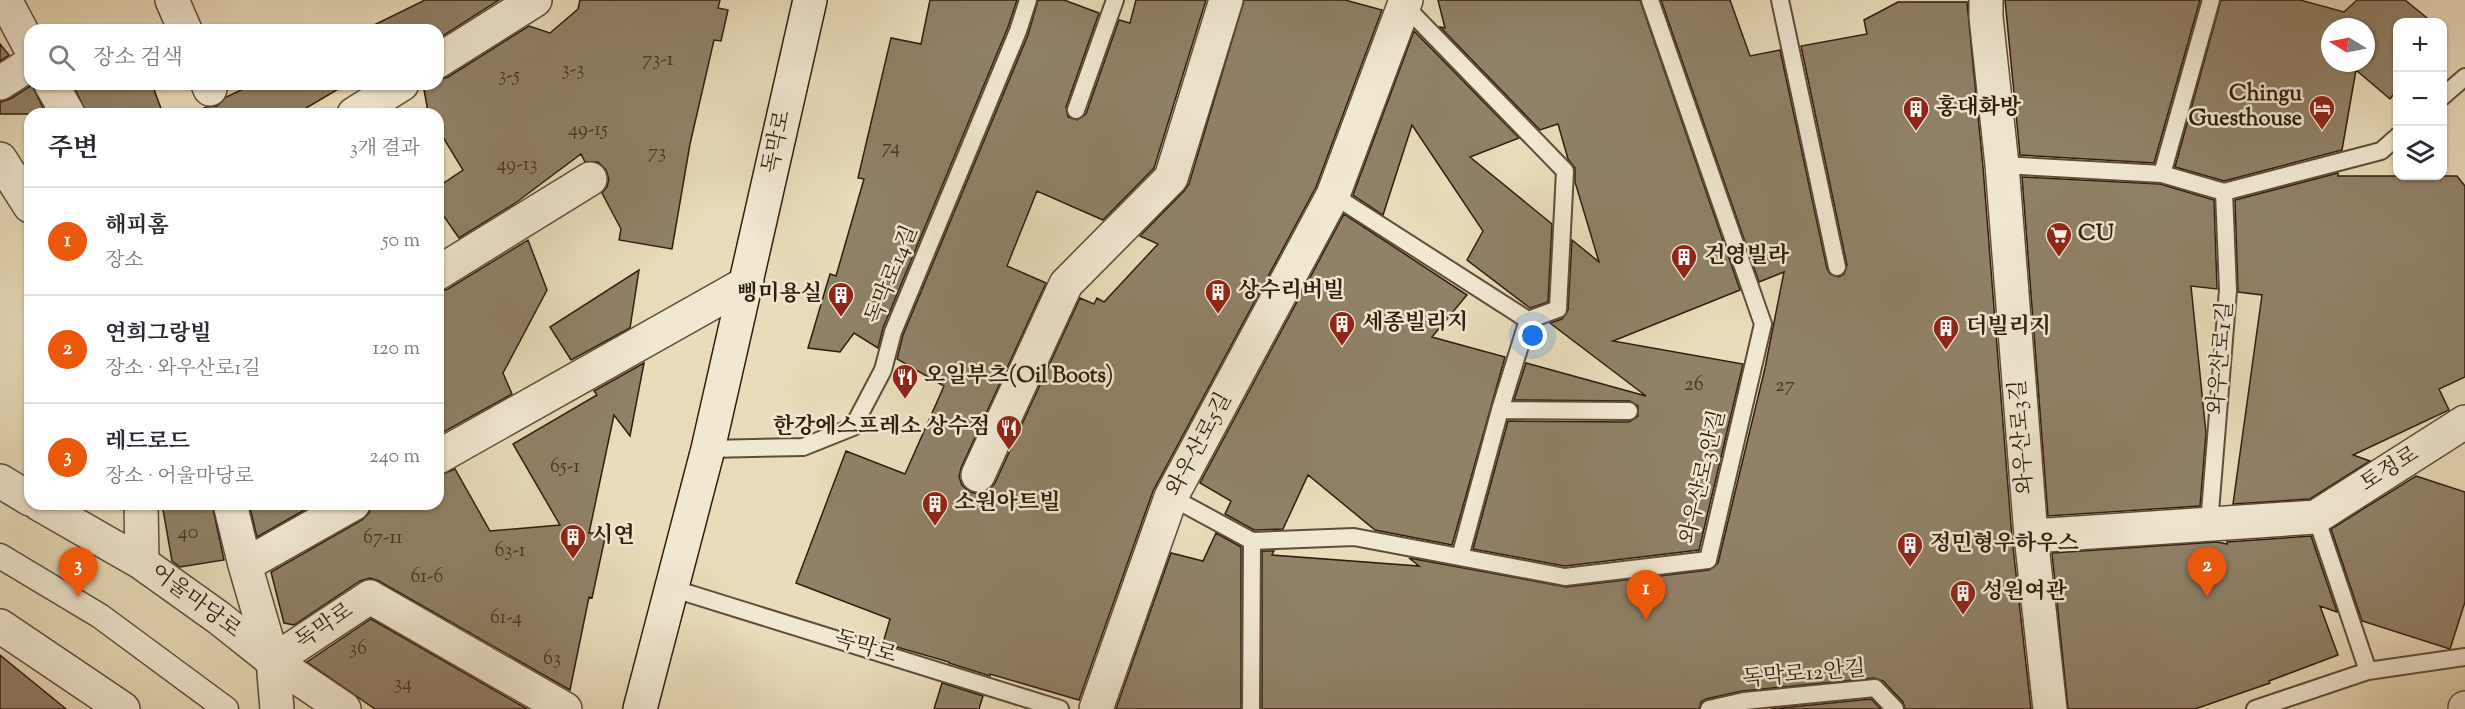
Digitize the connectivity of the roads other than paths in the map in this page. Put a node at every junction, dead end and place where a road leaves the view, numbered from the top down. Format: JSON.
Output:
{"nodes":[{"id":1,"x":5,"y":0,"type":"edge"},
{"id":2,"x":172,"y":0,"type":"edge"},
{"id":3,"x":535,"y":0,"type":"edge"},
{"id":4,"x":810,"y":0,"type":"edge"},
{"id":5,"x":1028,"y":0,"type":"edge"},
{"id":6,"x":1115,"y":0,"type":"edge"},
{"id":7,"x":1227,"y":0,"type":"edge"},
{"id":8,"x":1650,"y":0,"type":"edge"},
{"id":9,"x":1780,"y":0,"type":"edge"},
{"id":10,"x":1986,"y":0,"type":"edge"},
{"id":11,"x":2211,"y":0,"type":"edge"},
{"id":12,"x":1405,"y":2,"type":"edge"},
{"id":13,"x":182,"y":24,"type":"edge"},
{"id":14,"x":24,"y":36,"type":"edge"},
{"id":15,"x":444,"y":57,"type":"edge"},
{"id":16,"x":24,"y":68,"type":"edge"},
{"id":17,"x":2465,"y":77,"type":"edge"},
{"id":18,"x":0,"y":83,"type":"edge"},
{"id":19,"x":54,"y":90,"type":"edge"},
{"id":20,"x":392,"y":90,"type":"edge"},
{"id":21,"x":2447,"y":93,"type":"edge"},
{"id":22,"x":65,"y":108,"type":"edge"},
{"id":23,"x":364,"y":108,"type":"edge"},
{"id":24,"x":1076,"y":110,"type":"dead end"},
{"id":25,"x":2393,"y":140,"type":"edge"},
{"id":26,"x":0,"y":159,"type":"edge"},
{"id":27,"x":2002,"y":165,"type":"junction"},
{"id":28,"x":2162,"y":174,"type":"junction"},
{"id":29,"x":590,"y":179,"type":"dead end"},
{"id":30,"x":2224,"y":192,"type":"junction"},
{"id":31,"x":1333,"y":195,"type":"junction"},
{"id":32,"x":24,"y":197,"type":"edge"},
{"id":33,"x":1837,"y":267,"type":"dead end"},
{"id":34,"x":444,"y":269,"type":"edge"},
{"id":35,"x":747,"y":284,"type":"junction"},
{"id":36,"x":1528,"y":320,"type":"junction"},
{"id":37,"x":1500,"y":410,"type":"junction"},
{"id":38,"x":1629,"y":411,"type":"dead end"},
{"id":39,"x":2465,"y":422,"type":"edge"},
{"id":40,"x":708,"y":449,"type":"junction"},
{"id":41,"x":444,"y":454,"type":"edge"},
{"id":42,"x":978,"y":475,"type":"dead end"},
{"id":43,"x":0,"y":482,"type":"edge"},
{"id":44,"x":24,"y":496,"type":"edge"},
{"id":45,"x":1171,"y":498,"type":"junction"},
{"id":46,"x":49,"y":510,"type":"edge"},
{"id":47,"x":141,"y":510,"type":"edge"},
{"id":48,"x":231,"y":510,"type":"edge"},
{"id":49,"x":342,"y":510,"type":"edge"},
{"id":50,"x":2316,"y":517,"type":"junction"},
{"id":51,"x":2209,"y":524,"type":"junction"},
{"id":52,"x":2031,"y":536,"type":"junction"},
{"id":53,"x":1252,"y":542,"type":"junction"},
{"id":54,"x":0,"y":556,"type":"edge"},
{"id":55,"x":1460,"y":557,"type":"junction"},
{"id":56,"x":142,"y":563,"type":"junction"},
{"id":57,"x":245,"y":565,"type":"junction"},
{"id":58,"x":671,"y":588,"type":"junction"},
{"id":59,"x":0,"y":626,"type":"edge"},
{"id":60,"x":2465,"y":657,"type":"edge"},
{"id":61,"x":273,"y":661,"type":"junction"},
{"id":62,"x":2368,"y":670,"type":"junction"},
{"id":63,"x":123,"y":709,"type":"edge"},
{"id":64,"x":226,"y":709,"type":"edge"},
{"id":65,"x":277,"y":709,"type":"edge"},
{"id":66,"x":344,"y":709,"type":"edge"},
{"id":67,"x":565,"y":709,"type":"edge"},
{"id":68,"x":640,"y":709,"type":"edge"},
{"id":69,"x":1060,"y":709,"type":"edge"},
{"id":70,"x":1096,"y":709,"type":"edge"},
{"id":71,"x":1251,"y":709,"type":"edge"},
{"id":72,"x":1709,"y":709,"type":"edge"},
{"id":73,"x":1895,"y":709,"type":"edge"},
{"id":74,"x":2050,"y":709,"type":"edge"},
{"id":75,"x":2255,"y":709,"type":"edge"}],
"edges":[{"from":1,"to":14,"type":"street"},
{"from":2,"to":13,"type":"street"},
{"from":3,"to":15,"type":"street"},
{"from":4,"to":35,"type":"street","name":"독막로"},
{"from":5,"to":40,"type":"lane","name":"독막로14길"},
{"from":6,"to":24,"type":"lane"},
{"from":7,"to":42,"type":"street"},
{"from":8,"to":55,"type":"lane","name":"와우산로3안길"},
{"from":9,"to":33,"type":"lane"},
{"from":10,"to":27,"type":"street","name":"와우산로3길"},
{"from":11,"to":28,"type":"lane"},
{"from":12,"to":31,"type":"street","name":"와우산로5길"},
{"from":12,"to":36,"type":"lane","name":"와우산로5길"},
{"from":16,"to":18,"type":"street"},
{"from":17,"to":21,"type":"lane"},
{"from":19,"to":22,"type":"street"},
{"from":20,"to":23,"type":"street"},
{"from":25,"to":30,"type":"lane"},
{"from":26,"to":32,"type":"street"},
{"from":27,"to":28,"type":"lane"},
{"from":27,"to":52,"type":"street","name":"와우산로3길"},
{"from":28,"to":30,"type":"lane"},
{"from":29,"to":34,"type":"street"},
{"from":30,"to":51,"type":"lane","name":"와우산로1길"},
{"from":31,"to":36,"type":"lane"},
{"from":31,"to":45,"type":"street","name":"와우산로5길"},
{"from":35,"to":40,"type":"street","name":"독막로"},
{"from":35,"to":41,"type":"street"},
{"from":36,"to":37,"type":"lane"},
{"from":37,"to":38,"type":"lane"},
{"from":37,"to":55,"type":"lane"},
{"from":39,"to":50,"type":"street","name":"토정로"},
{"from":40,"to":58,"type":"street","name":"독막로"},
{"from":43,"to":44,"type":"street"},
{"from":45,"to":53,"type":"lane"},
{"from":45,"to":70,"type":"street","name":"와우산로5길"},
{"from":46,"to":56,"type":"street","name":"어울마당로"},
{"from":47,"to":56,"type":"street"},
{"from":48,"to":57,"type":"street"},
{"from":49,"to":57,"type":"street"},
{"from":50,"to":51,"type":"street"},
{"from":50,"to":62,"type":"lane"},
{"from":51,"to":52,"type":"street"},
{"from":52,"to":74,"type":"street","name":"와우산로3길"},
{"from":53,"to":55,"type":"lane","name":"와우산로3안길"},
{"from":53,"to":71,"type":"lane"},
{"from":54,"to":64,"type":"street"},
{"from":56,"to":61,"type":"street","name":"어울마당로"},
{"from":57,"to":61,"type":"street"},
{"from":58,"to":68,"type":"street","name":"독막로"},
{"from":58,"to":69,"type":"lane","name":"독막로"},
{"from":59,"to":63,"type":"street"},
{"from":60,"to":62,"type":"lane"},
{"from":61,"to":65,"type":"street"},
{"from":61,"to":66,"type":"street","name":"어울마당로"},
{"from":61,"to":67,"type":"street","name":"독막로"},
{"from":62,"to":75,"type":"lane"},
{"from":72,"to":73,"type":"lane","name":"독막로12안길"}]}
